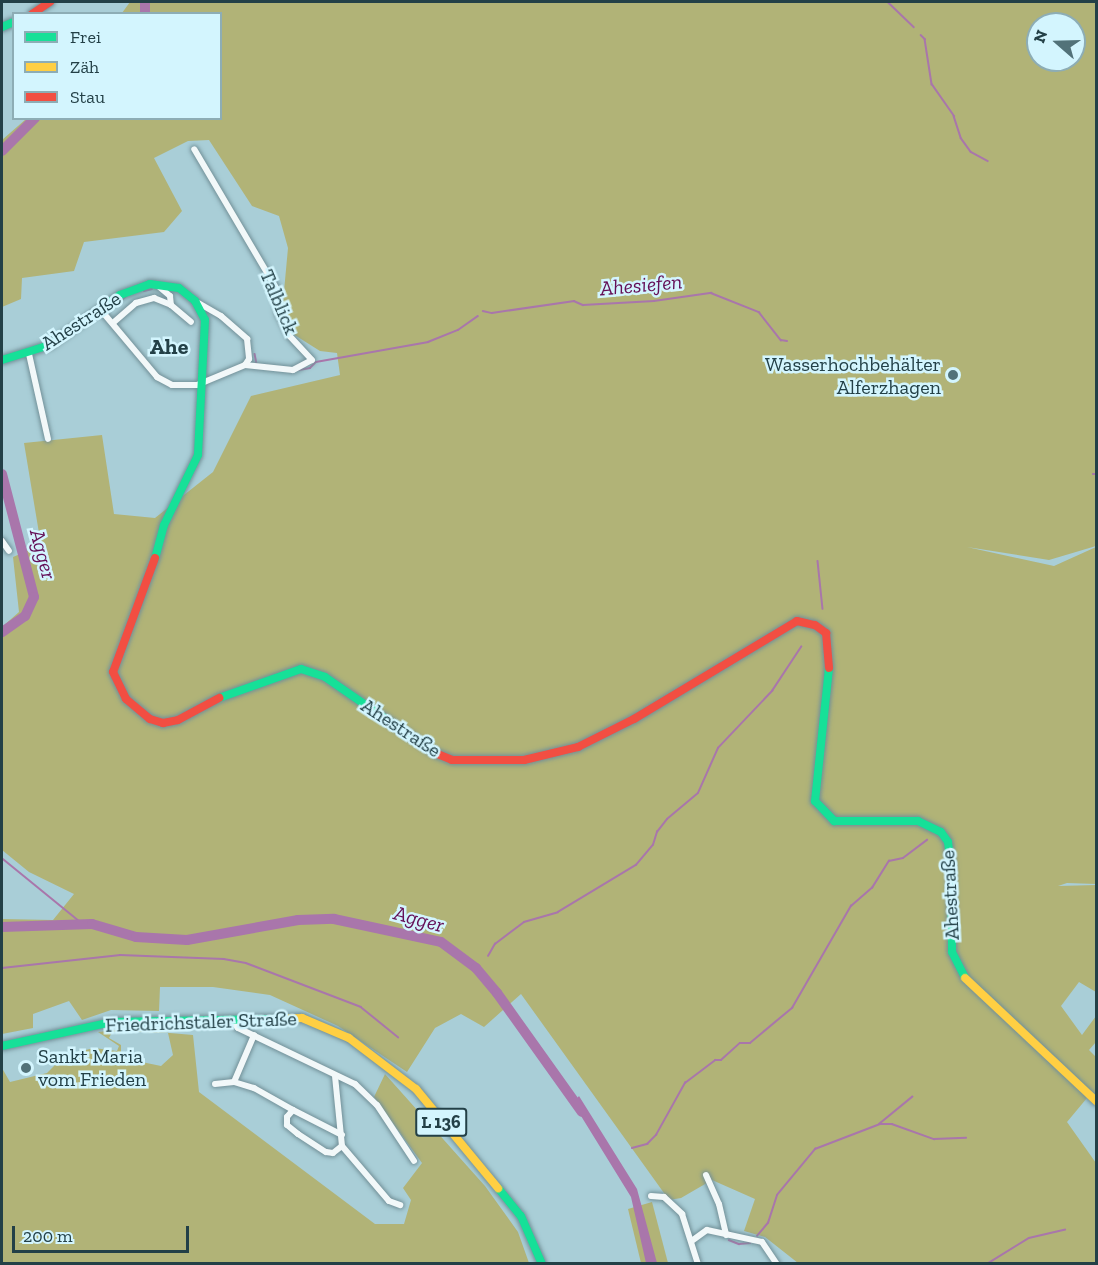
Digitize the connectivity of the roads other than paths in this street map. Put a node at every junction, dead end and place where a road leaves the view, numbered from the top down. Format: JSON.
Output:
{"nodes":[{"id":1,"x":50,"y":2,"type":"edge"},
{"id":2,"x":35,"y":12,"type":"edge"},
{"id":3,"x":194,"y":149,"type":"dead end"},
{"id":4,"x":154,"y":283,"type":"junction"},
{"id":5,"x":195,"y":301,"type":"junction"},
{"id":6,"x":171,"y":305,"type":"junction"},
{"id":7,"x":100,"y":309,"type":"junction"},
{"id":8,"x":114,"y":322,"type":"junction"},
{"id":9,"x":191,"y":322,"type":"dead end"},
{"id":10,"x":29,"y":354,"type":"junction"},
{"id":11,"x":2,"y":360,"type":"edge"},
{"id":12,"x":245,"y":365,"type":"junction"},
{"id":13,"x":204,"y":381,"type":"junction"},
{"id":14,"x":48,"y":439,"type":"dead end"},
{"id":15,"x":2,"y":540,"type":"edge"},
{"id":16,"x":9,"y":551,"type":"dead end"},
{"id":17,"x":230,"y":1019,"type":"junction"},
{"id":18,"x":254,"y":1035,"type":"junction"},
{"id":19,"x":2,"y":1046,"type":"edge"},
{"id":20,"x":335,"y":1076,"type":"junction"},
{"id":21,"x":234,"y":1082,"type":"junction"},
{"id":22,"x":215,"y":1084,"type":"dead end"},
{"id":23,"x":1094,"y":1099,"type":"edge"},
{"id":24,"x":293,"y":1110,"type":"junction"},
{"id":25,"x":342,"y":1135,"type":"junction"},
{"id":26,"x":342,"y":1146,"type":"junction"},
{"id":27,"x":414,"y":1161,"type":"dead end"},
{"id":28,"x":706,"y":1175,"type":"dead end"},
{"id":29,"x":651,"y":1196,"type":"dead end"},
{"id":30,"x":399,"y":1204,"type":"dead end"},
{"id":31,"x":726,"y":1235,"type":"junction"},
{"id":32,"x":693,"y":1240,"type":"junction"},
{"id":33,"x":543,"y":1263,"type":"edge"},
{"id":34,"x":698,"y":1263,"type":"edge"},
{"id":35,"x":777,"y":1263,"type":"edge"}],
"edges":[{"from":1,"to":2,"type":"main road"},
{"from":3,"to":12,"type":"street","name":"Talblick"},
{"from":4,"to":5,"type":"main road"},
{"from":4,"to":6,"type":"street"},
{"from":4,"to":7,"type":"main road","name":"Ahestraße"},
{"from":5,"to":12,"type":"street"},
{"from":5,"to":13,"type":"main road","name":"Ahestraße"},
{"from":6,"to":8,"type":"street"},
{"from":6,"to":9,"type":"street"},
{"from":7,"to":8,"type":"street","name":"Talblick"},
{"from":7,"to":10,"type":"main road","name":"Ahestraße"},
{"from":8,"to":13,"type":"street","name":"Talblick"},
{"from":10,"to":11,"type":"main road","name":"Ahestraße"},
{"from":10,"to":14,"type":"street","name":"Ahestraße"},
{"from":12,"to":13,"type":"street","name":"Talblick"},
{"from":13,"to":23,"type":"main road","name":"Ahestraße"},
{"from":15,"to":16,"type":"street"},
{"from":17,"to":18,"type":"street"},
{"from":17,"to":19,"type":"main road","name":"Friedrichstaler Straße","number":"L 136"},
{"from":17,"to":33,"type":"main road","name":"Friedrichstaler Straße","number":"L 136"},
{"from":18,"to":20,"type":"street"},
{"from":18,"to":21,"type":"street"},
{"from":20,"to":25,"type":"street"},
{"from":20,"to":27,"type":"street"},
{"from":21,"to":22,"type":"street"},
{"from":21,"to":24,"type":"street"},
{"from":24,"to":25,"type":"street"},
{"from":24,"to":26,"type":"street"},
{"from":25,"to":26,"type":"street"},
{"from":26,"to":30,"type":"street"},
{"from":28,"to":31,"type":"street"},
{"from":29,"to":32,"type":"street"},
{"from":31,"to":32,"type":"street"},
{"from":31,"to":35,"type":"street"},
{"from":32,"to":34,"type":"street"}]}
